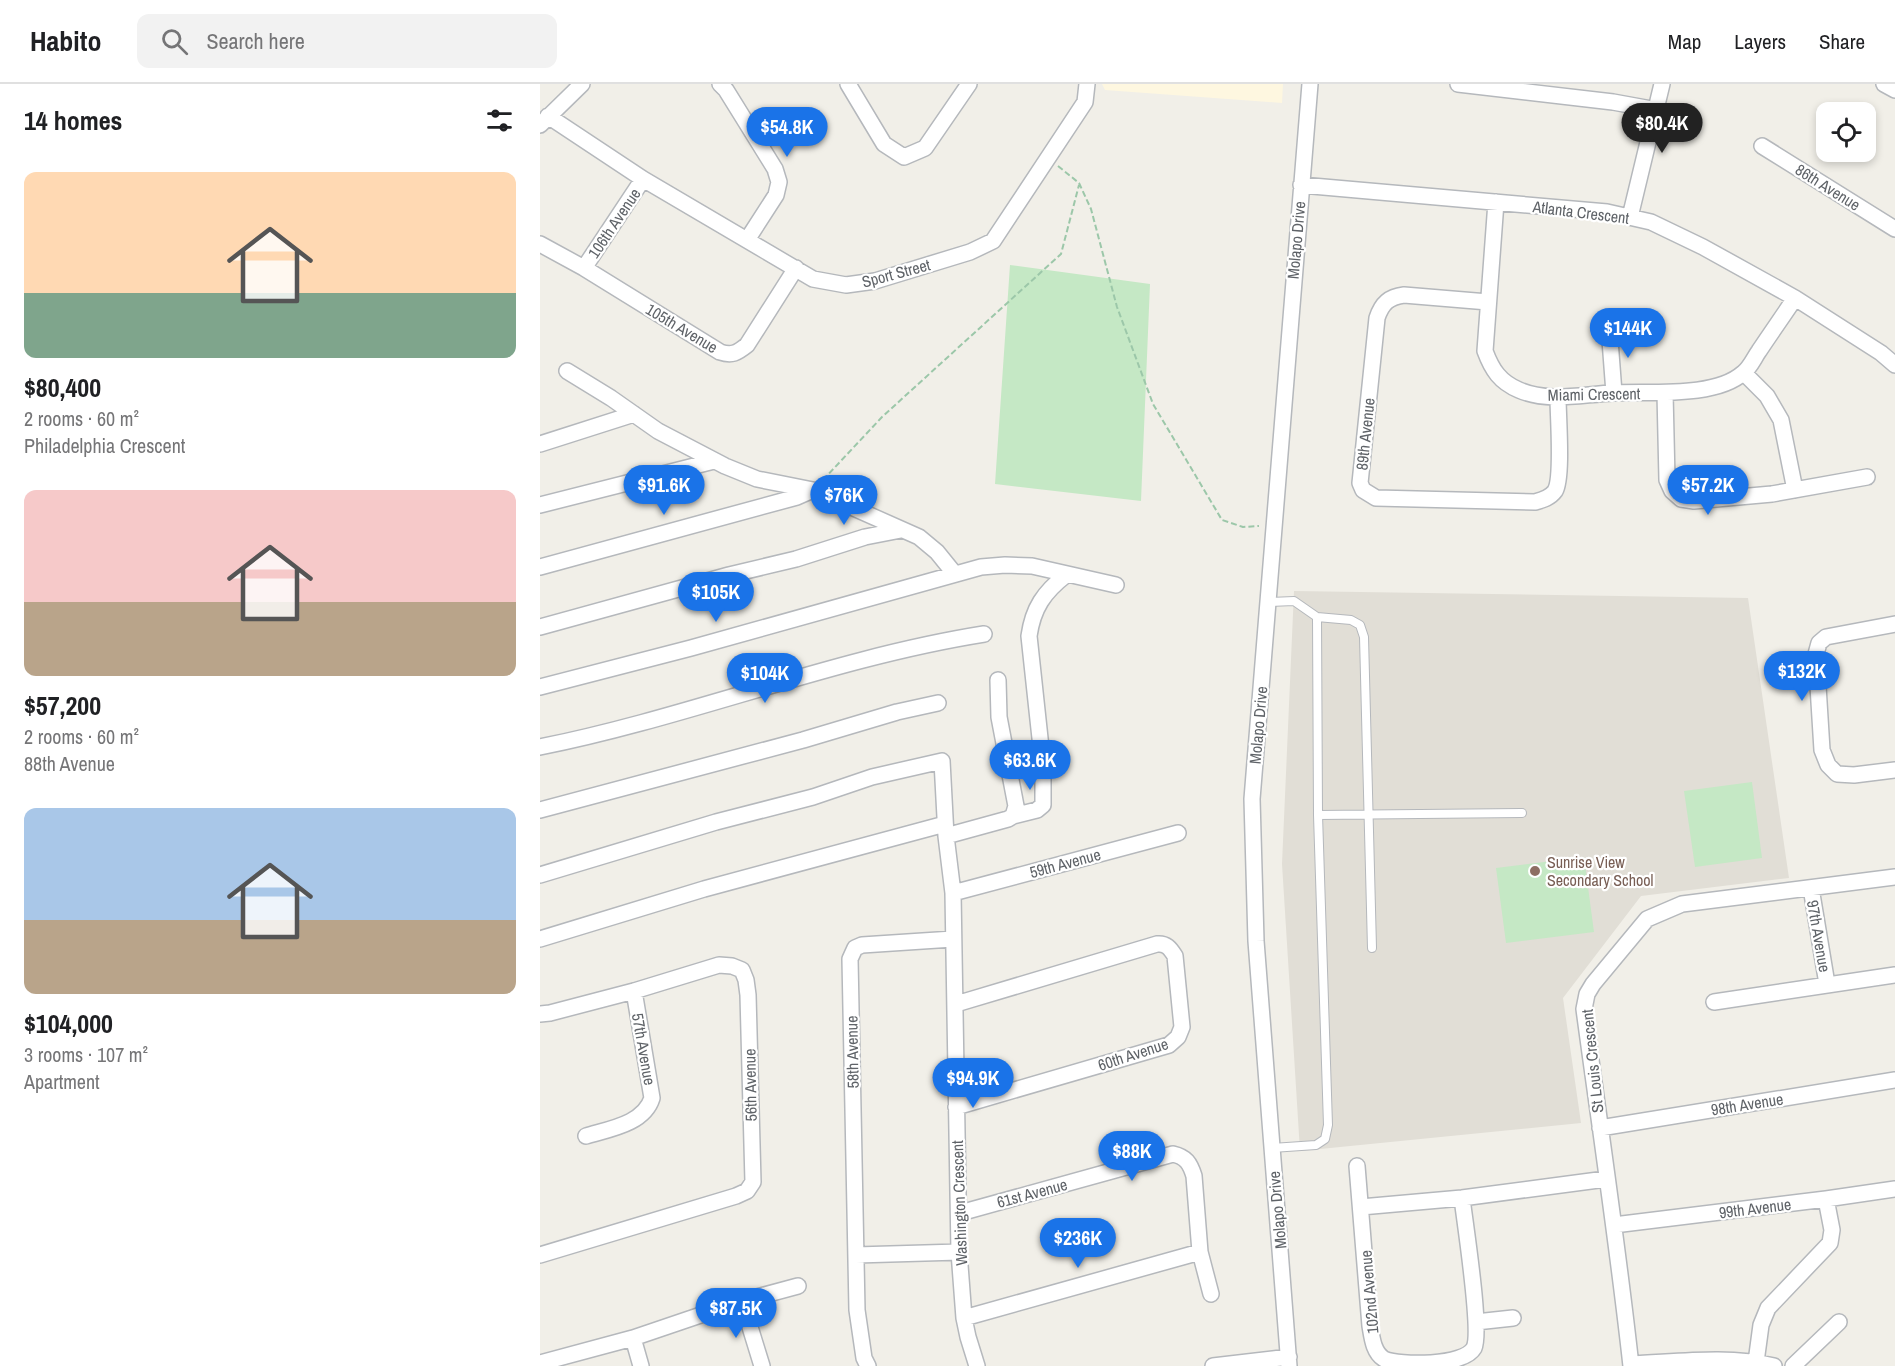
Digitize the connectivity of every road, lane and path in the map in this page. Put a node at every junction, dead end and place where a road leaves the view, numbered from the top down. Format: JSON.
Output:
{"nodes":[{"id":1,"x":582,"y":84,"type":"edge"},
{"id":2,"x":720,"y":84,"type":"edge"},
{"id":3,"x":848,"y":84,"type":"edge"},
{"id":4,"x":969,"y":84,"type":"edge"},
{"id":5,"x":1087,"y":84,"type":"edge"},
{"id":6,"x":1310,"y":84,"type":"edge"},
{"id":7,"x":1458,"y":84,"type":"edge"},
{"id":8,"x":1662,"y":84,"type":"edge"},
{"id":9,"x":1884,"y":84,"type":"edge"},
{"id":10,"x":1895,"y":90,"type":"edge"},
{"id":11,"x":1656,"y":110,"type":"junction"},
{"id":12,"x":544,"y":120,"type":"edge"},
{"id":13,"x":1762,"y":146,"type":"dead end"},
{"id":14,"x":1048,"y":158,"type":"junction"},
{"id":15,"x":643,"y":179,"type":"junction"},
{"id":16,"x":1079,"y":183,"type":"junction"},
{"id":17,"x":1301,"y":185,"type":"junction"},
{"id":18,"x":1496,"y":202,"type":"junction"},
{"id":19,"x":1630,"y":217,"type":"junction"},
{"id":20,"x":1895,"y":229,"type":"edge"},
{"id":21,"x":747,"y":240,"type":"junction"},
{"id":22,"x":540,"y":244,"type":"edge"},
{"id":23,"x":584,"y":268,"type":"junction"},
{"id":24,"x":796,"y":268,"type":"junction"},
{"id":25,"x":1795,"y":298,"type":"junction"},
{"id":26,"x":1488,"y":302,"type":"junction"},
{"id":27,"x":1609,"y":327,"type":"dead end"},
{"id":28,"x":1895,"y":365,"type":"edge"},
{"id":29,"x":567,"y":371,"type":"dead end"},
{"id":30,"x":1744,"y":373,"type":"junction"},
{"id":31,"x":1614,"y":393,"type":"junction"},
{"id":32,"x":1665,"y":393,"type":"junction"},
{"id":33,"x":1558,"y":398,"type":"junction"},
{"id":34,"x":634,"y":414,"type":"junction"},
{"id":35,"x":540,"y":444,"type":"edge"},
{"id":36,"x":714,"y":460,"type":"junction"},
{"id":37,"x":1867,"y":477,"type":"dead end"},
{"id":38,"x":813,"y":490,"type":"junction"},
{"id":39,"x":1795,"y":490,"type":"junction"},
{"id":40,"x":540,"y":505,"type":"edge"},
{"id":41,"x":1274,"y":526,"type":"junction"},
{"id":42,"x":901,"y":530,"type":"junction"},
{"id":43,"x":540,"y":567,"type":"edge"},
{"id":44,"x":954,"y":573,"type":"junction"},
{"id":45,"x":1066,"y":575,"type":"junction"},
{"id":46,"x":1116,"y":585,"type":"dead end"},
{"id":47,"x":1268,"y":602,"type":"junction"},
{"id":48,"x":1317,"y":617,"type":"junction"},
{"id":49,"x":1895,"y":624,"type":"edge"},
{"id":50,"x":540,"y":627,"type":"edge"},
{"id":51,"x":984,"y":634,"type":"dead end"},
{"id":52,"x":998,"y":680,"type":"dead end"},
{"id":53,"x":540,"y":687,"type":"edge"},
{"id":54,"x":938,"y":703,"type":"dead end"},
{"id":55,"x":540,"y":747,"type":"edge"},
{"id":56,"x":1895,"y":770,"type":"edge"},
{"id":57,"x":540,"y":810,"type":"edge"},
{"id":58,"x":1522,"y":813,"type":"dead end"},
{"id":59,"x":1318,"y":815,"type":"junction"},
{"id":60,"x":1368,"y":815,"type":"junction"},
{"id":61,"x":1013,"y":816,"type":"junction"},
{"id":62,"x":945,"y":830,"type":"junction"},
{"id":63,"x":1178,"y":833,"type":"dead end"},
{"id":64,"x":540,"y":875,"type":"edge"},
{"id":65,"x":1895,"y":877,"type":"edge"},
{"id":66,"x":1811,"y":888,"type":"junction"},
{"id":67,"x":953,"y":893,"type":"junction"},
{"id":68,"x":540,"y":939,"type":"edge"},
{"id":69,"x":953,"y":939,"type":"junction"},
{"id":70,"x":1372,"y":948,"type":"dead end"},
{"id":71,"x":1895,"y":975,"type":"edge"},
{"id":72,"x":1827,"y":984,"type":"junction"},
{"id":73,"x":634,"y":991,"type":"junction"},
{"id":74,"x":1714,"y":1002,"type":"dead end"},
{"id":75,"x":956,"y":1004,"type":"junction"},
{"id":76,"x":540,"y":1014,"type":"edge"},
{"id":77,"x":1895,"y":1080,"type":"edge"},
{"id":78,"x":957,"y":1107,"type":"junction"},
{"id":79,"x":1600,"y":1128,"type":"junction"},
{"id":80,"x":586,"y":1136,"type":"dead end"},
{"id":81,"x":1272,"y":1148,"type":"junction"},
{"id":82,"x":1357,"y":1166,"type":"dead end"},
{"id":83,"x":1606,"y":1179,"type":"junction"},
{"id":84,"x":1895,"y":1189,"type":"edge"},
{"id":85,"x":1462,"y":1198,"type":"junction"},
{"id":86,"x":1826,"y":1200,"type":"junction"},
{"id":87,"x":1361,"y":1207,"type":"junction"},
{"id":88,"x":960,"y":1213,"type":"junction"},
{"id":89,"x":1614,"y":1225,"type":"junction"},
{"id":90,"x":959,"y":1252,"type":"junction"},
{"id":91,"x":1200,"y":1252,"type":"junction"},
{"id":92,"x":540,"y":1255,"type":"edge"},
{"id":93,"x":856,"y":1255,"type":"junction"},
{"id":94,"x":798,"y":1286,"type":"dead end"},
{"id":95,"x":1210,"y":1294,"type":"dead end"},
{"id":96,"x":742,"y":1301,"type":"junction"},
{"id":97,"x":964,"y":1318,"type":"junction"},
{"id":98,"x":1513,"y":1318,"type":"dead end"},
{"id":99,"x":1476,"y":1322,"type":"junction"},
{"id":100,"x":1839,"y":1322,"type":"dead end"},
{"id":101,"x":633,"y":1338,"type":"junction"},
{"id":102,"x":1289,"y":1361,"type":"edge"},
{"id":103,"x":1756,"y":1362,"type":"junction"},
{"id":104,"x":540,"y":1363,"type":"edge"},
{"id":105,"x":1631,"y":1365,"type":"edge"},
{"id":106,"x":641,"y":1366,"type":"edge"},
{"id":107,"x":762,"y":1366,"type":"edge"},
{"id":108,"x":868,"y":1366,"type":"edge"},
{"id":109,"x":977,"y":1366,"type":"edge"},
{"id":110,"x":1213,"y":1366,"type":"edge"},
{"id":111,"x":1774,"y":1366,"type":"edge"},
{"id":112,"x":1793,"y":1366,"type":"edge"}],
"edges":[{"from":1,"to":12,"type":"street"},
{"from":2,"to":21,"type":"street"},
{"from":3,"to":4,"type":"street"},
{"from":5,"to":14,"type":"street","name":"Sport Street"},
{"from":6,"to":17,"type":"street","name":"Molapo Drive"},
{"from":7,"to":11,"type":"street"},
{"from":8,"to":11,"type":"street"},
{"from":9,"to":10,"type":"street"},
{"from":11,"to":19,"type":"street"},
{"from":12,"to":15,"type":"street","name":"Sport Street"},
{"from":13,"to":20,"type":"street","name":"86th Avenue"},
{"from":14,"to":16,"type":"path"},
{"from":14,"to":24,"type":"street","name":"Sport Street"},
{"from":15,"to":21,"type":"street","name":"Sport Street"},
{"from":15,"to":23,"type":"street","name":"106th Avenue"},
{"from":16,"to":38,"type":"path"},
{"from":16,"to":41,"type":"path"},
{"from":17,"to":18,"type":"street","name":"Atlanta Crescent"},
{"from":17,"to":41,"type":"street","name":"Molapo Drive"},
{"from":18,"to":19,"type":"street","name":"Atlanta Crescent"},
{"from":18,"to":26,"type":"street","name":"Miami Crescent"},
{"from":19,"to":25,"type":"street","name":"Atlanta Crescent"},
{"from":21,"to":24,"type":"street","name":"Sport Street"},
{"from":22,"to":23,"type":"street","name":"105th Avenue"},
{"from":23,"to":24,"type":"street","name":"105th Avenue"},
{"from":25,"to":28,"type":"street","name":"Atlanta Crescent"},
{"from":25,"to":30,"type":"street","name":"Miami Crescent"},
{"from":26,"to":33,"type":"street","name":"Miami Crescent"},
{"from":26,"to":33,"type":"street","name":"89th Avenue"},
{"from":27,"to":31,"type":"street"},
{"from":29,"to":34,"type":"street"},
{"from":30,"to":32,"type":"street","name":"Miami Crescent"},
{"from":30,"to":39,"type":"street"},
{"from":31,"to":32,"type":"street","name":"Miami Crescent"},
{"from":31,"to":33,"type":"street","name":"Miami Crescent"},
{"from":32,"to":39,"type":"street"},
{"from":34,"to":35,"type":"street"},
{"from":34,"to":36,"type":"street"},
{"from":36,"to":38,"type":"street"},
{"from":36,"to":40,"type":"street"},
{"from":37,"to":39,"type":"street"},
{"from":38,"to":42,"type":"street"},
{"from":38,"to":43,"type":"street"},
{"from":41,"to":47,"type":"street","name":"Molapo Drive"},
{"from":42,"to":44,"type":"street"},
{"from":42,"to":50,"type":"street"},
{"from":44,"to":45,"type":"street"},
{"from":44,"to":53,"type":"street"},
{"from":45,"to":46,"type":"street"},
{"from":45,"to":61,"type":"street"},
{"from":47,"to":48,"type":"lane"},
{"from":47,"to":81,"type":"street","name":"Molapo Drive"},
{"from":48,"to":59,"type":"lane"},
{"from":48,"to":60,"type":"lane"},
{"from":49,"to":56,"type":"street"},
{"from":51,"to":55,"type":"street"},
{"from":52,"to":61,"type":"street"},
{"from":54,"to":57,"type":"street"},
{"from":58,"to":60,"type":"lane"},
{"from":59,"to":60,"type":"lane"},
{"from":59,"to":81,"type":"lane"},
{"from":60,"to":70,"type":"lane"},
{"from":61,"to":62,"type":"street"},
{"from":62,"to":64,"type":"street","name":"Washington Crescent"},
{"from":62,"to":67,"type":"street","name":"Washington Crescent"},
{"from":62,"to":68,"type":"street"},
{"from":63,"to":67,"type":"street","name":"59th Avenue"},
{"from":65,"to":66,"type":"street","name":"St Louis Crescent"},
{"from":66,"to":72,"type":"street","name":"97th Avenue"},
{"from":66,"to":79,"type":"street","name":"St Louis Crescent"},
{"from":67,"to":69,"type":"street","name":"Washington Crescent"},
{"from":69,"to":75,"type":"street","name":"Washington Crescent"},
{"from":69,"to":93,"type":"street","name":"58th Avenue"},
{"from":71,"to":72,"type":"street"},
{"from":72,"to":74,"type":"street"},
{"from":73,"to":76,"type":"street","name":"56th Avenue"},
{"from":73,"to":80,"type":"street","name":"57th Avenue"},
{"from":73,"to":92,"type":"street","name":"56th Avenue"},
{"from":75,"to":78,"type":"street","name":"Washington Crescent"},
{"from":75,"to":78,"type":"street","name":"60th Avenue"},
{"from":77,"to":79,"type":"street","name":"98th Avenue"},
{"from":78,"to":88,"type":"street","name":"Washington Crescent"},
{"from":79,"to":83,"type":"street","name":"St Louis Crescent"},
{"from":81,"to":102,"type":"street","name":"Molapo Drive"},
{"from":82,"to":87,"type":"street","name":"102nd Avenue"},
{"from":83,"to":85,"type":"street"},
{"from":83,"to":89,"type":"street","name":"St Louis Crescent"},
{"from":84,"to":86,"type":"street","name":"99th Avenue"},
{"from":85,"to":87,"type":"street"},
{"from":85,"to":99,"type":"street","name":"102nd Avenue"},
{"from":86,"to":89,"type":"street","name":"99th Avenue"},
{"from":86,"to":103,"type":"street"},
{"from":87,"to":99,"type":"street","name":"102nd Avenue"},
{"from":88,"to":90,"type":"street","name":"Washington Crescent"},
{"from":88,"to":91,"type":"street","name":"61st Avenue"},
{"from":89,"to":105,"type":"street","name":"St Louis Crescent"},
{"from":90,"to":93,"type":"street"},
{"from":90,"to":97,"type":"street","name":"Washington Crescent"},
{"from":91,"to":95,"type":"street","name":"61st Avenue"},
{"from":91,"to":97,"type":"street"},
{"from":93,"to":108,"type":"street","name":"58th Avenue"},
{"from":94,"to":96,"type":"street"},
{"from":96,"to":101,"type":"street"},
{"from":96,"to":107,"type":"street"},
{"from":97,"to":109,"type":"street","name":"Washington Crescent"},
{"from":98,"to":99,"type":"street"},
{"from":100,"to":112,"type":"street"},
{"from":101,"to":104,"type":"street"},
{"from":101,"to":106,"type":"street"},
{"from":102,"to":110,"type":"street"},
{"from":103,"to":105,"type":"street"},
{"from":103,"to":111,"type":"street"}]}
